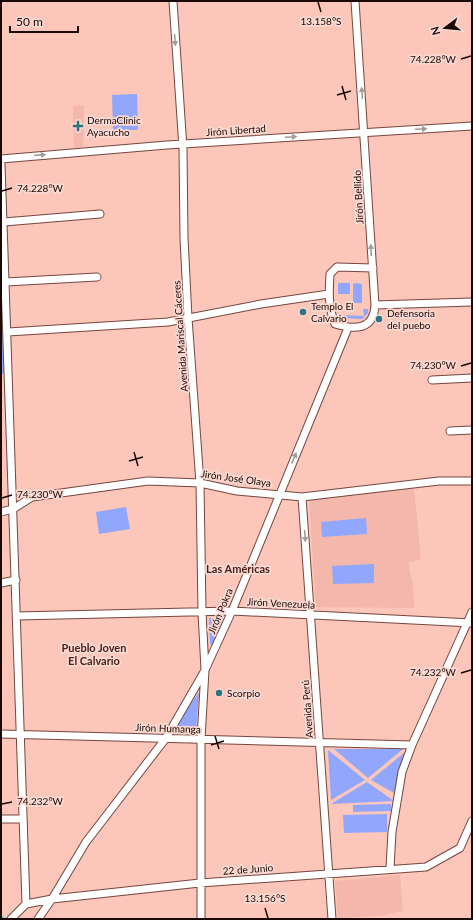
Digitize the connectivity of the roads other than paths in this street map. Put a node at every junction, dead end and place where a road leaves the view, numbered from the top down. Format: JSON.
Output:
{"nodes":[{"id":1,"x":173,"y":1,"type":"edge"},
{"id":2,"x":355,"y":1,"type":"edge"},
{"id":3,"x":472,"y":126,"type":"edge"},
{"id":4,"x":365,"y":132,"type":"junction"},
{"id":5,"x":182,"y":144,"type":"junction"},
{"id":6,"x":1,"y":158,"type":"edge"},
{"id":7,"x":1,"y":164,"type":"edge"},
{"id":8,"x":100,"y":214,"type":"dead end"},
{"id":9,"x":4,"y":222,"type":"junction"},
{"id":10,"x":372,"y":268,"type":"junction"},
{"id":11,"x":97,"y":277,"type":"dead end"},
{"id":12,"x":6,"y":282,"type":"junction"},
{"id":13,"x":329,"y":294,"type":"junction"},
{"id":14,"x":472,"y":302,"type":"edge"},
{"id":15,"x":375,"y":305,"type":"junction"},
{"id":16,"x":4,"y":307,"type":"edge"},
{"id":17,"x":188,"y":318,"type":"junction"},
{"id":18,"x":348,"y":328,"type":"junction"},
{"id":19,"x":8,"y":332,"type":"junction"},
{"id":20,"x":472,"y":378,"type":"edge"},
{"id":21,"x":432,"y":380,"type":"dead end"},
{"id":22,"x":9,"y":383,"type":"junction"},
{"id":23,"x":1,"y":384,"type":"edge"},
{"id":24,"x":472,"y":430,"type":"edge"},
{"id":25,"x":450,"y":431,"type":"dead end"},
{"id":26,"x":472,"y":481,"type":"edge"},
{"id":27,"x":200,"y":483,"type":"junction"},
{"id":28,"x":279,"y":494,"type":"junction"},
{"id":29,"x":302,"y":497,"type":"junction"},
{"id":30,"x":13,"y":508,"type":"junction"},
{"id":31,"x":1,"y":512,"type":"edge"},
{"id":32,"x":16,"y":580,"type":"junction"},
{"id":33,"x":1,"y":583,"type":"edge"},
{"id":34,"x":232,"y":610,"type":"junction"},
{"id":35,"x":202,"y":612,"type":"junction"},
{"id":36,"x":472,"y":612,"type":"edge"},
{"id":37,"x":310,"y":615,"type":"junction"},
{"id":38,"x":17,"y":616,"type":"junction"},
{"id":39,"x":470,"y":623,"type":"edge"},
{"id":40,"x":205,"y":670,"type":"junction"},
{"id":41,"x":1,"y":734,"type":"edge"},
{"id":42,"x":21,"y":734,"type":"junction"},
{"id":43,"x":166,"y":738,"type":"junction"},
{"id":44,"x":201,"y":740,"type":"junction"},
{"id":45,"x":319,"y":742,"type":"junction"},
{"id":46,"x":412,"y":745,"type":"junction"},
{"id":47,"x":1,"y":819,"type":"edge"},
{"id":48,"x":23,"y":819,"type":"junction"},
{"id":49,"x":472,"y":821,"type":"edge"},
{"id":50,"x":390,"y":868,"type":"junction"},
{"id":51,"x":328,"y":873,"type":"junction"},
{"id":52,"x":200,"y":883,"type":"junction"},
{"id":53,"x":52,"y":899,"type":"junction"},
{"id":54,"x":26,"y":904,"type":"junction"},
{"id":55,"x":13,"y":918,"type":"edge"},
{"id":56,"x":38,"y":919,"type":"edge"},
{"id":57,"x":202,"y":919,"type":"edge"},
{"id":58,"x":332,"y":919,"type":"edge"}],
"edges":[{"from":1,"to":5,"type":"street","name":"Avenida Mariscal Cáceres","one_way":true},
{"from":4,"to":2,"type":"street","name":"Jirón Bellido","one_way":true},
{"from":4,"to":3,"type":"street","name":"Jirón Libertad","one_way":true},
{"from":5,"to":4,"type":"street","name":"Jirón Libertad","one_way":true},
{"from":10,"to":4,"type":"street","name":"Jirón Bellido","one_way":true},
{"from":6,"to":5,"type":"street","name":"Jirón Libertad","one_way":true},
{"from":5,"to":17,"type":"street","name":"Avenida Mariscal Cáceres"},
{"from":7,"to":9,"type":"street"},
{"from":8,"to":9,"type":"street"},
{"from":9,"to":12,"type":"street"},
{"from":10,"to":13,"type":"street"},
{"from":10,"to":15,"type":"street","name":"Jirón Bellido"},
{"from":11,"to":12,"type":"street"},
{"from":12,"to":16,"type":"street"},
{"from":13,"to":17,"type":"street"},
{"from":13,"to":18,"type":"street"},
{"from":14,"to":15,"type":"street"},
{"from":15,"to":18,"type":"street","name":"Jirón Bellido"},
{"from":16,"to":19,"type":"street"},
{"from":17,"to":19,"type":"street"},
{"from":17,"to":27,"type":"street","name":"Avenida Mariscal Cáceres"},
{"from":28,"to":18,"type":"street","name":"Jirón Pokra","one_way":true},
{"from":19,"to":22,"type":"street"},
{"from":20,"to":21,"type":"street"},
{"from":22,"to":23,"type":"street"},
{"from":22,"to":30,"type":"street"},
{"from":24,"to":25,"type":"street"},
{"from":26,"to":29,"type":"street","name":"Jirón José Olaya"},
{"from":27,"to":28,"type":"street","name":"Jirón José Olaya"},
{"from":27,"to":30,"type":"street","name":"Jirón José Olaya"},
{"from":27,"to":35,"type":"street","name":"Avenida Mariscal Cáceres"},
{"from":28,"to":29,"type":"street","name":"Jirón José Olaya"},
{"from":28,"to":34,"type":"street","name":"Jirón Pokra"},
{"from":29,"to":37,"type":"street","name":"Avenida Perú","one_way":true},
{"from":30,"to":31,"type":"street","name":"Jirón José Olaya"},
{"from":30,"to":32,"type":"street"},
{"from":32,"to":33,"type":"street"},
{"from":32,"to":38,"type":"street"},
{"from":34,"to":35,"type":"street","name":"Jirón Venezuela"},
{"from":34,"to":37,"type":"street","name":"Jirón Venezuela"},
{"from":34,"to":40,"type":"street","name":"Jirón Pokra"},
{"from":35,"to":38,"type":"street","name":"Jirón Venezuela"},
{"from":35,"to":40,"type":"street","name":"Avenida Mariscal Cáceres"},
{"from":36,"to":39,"type":"street"},
{"from":37,"to":39,"type":"street","name":"Jirón Venezuela"},
{"from":37,"to":45,"type":"street","name":"Avenida Perú"},
{"from":38,"to":42,"type":"street"},
{"from":39,"to":46,"type":"street"},
{"from":40,"to":43,"type":"street"},
{"from":40,"to":44,"type":"street","name":"Jirón Pokra"},
{"from":41,"to":42,"type":"street","name":"Jirón Humanga"},
{"from":42,"to":43,"type":"street","name":"Jirón Humanga"},
{"from":42,"to":48,"type":"street"},
{"from":43,"to":44,"type":"street","name":"Jirón Humanga"},
{"from":43,"to":53,"type":"street"},
{"from":44,"to":45,"type":"street","name":"Jirón Humanga"},
{"from":44,"to":52,"type":"street","name":"Jirón Pokra"},
{"from":45,"to":46,"type":"street","name":"Jirón Humanga"},
{"from":45,"to":51,"type":"street","name":"Avenida Perú"},
{"from":46,"to":50,"type":"street"},
{"from":47,"to":48,"type":"street"},
{"from":48,"to":54,"type":"street"},
{"from":49,"to":50,"type":"street","name":"22 de Junio"},
{"from":50,"to":51,"type":"street","name":"22 de Junio"},
{"from":51,"to":52,"type":"street","name":"22 de Junio"},
{"from":51,"to":58,"type":"street","name":"Avenida Perú"},
{"from":52,"to":53,"type":"street","name":"22 de Junio"},
{"from":52,"to":57,"type":"street","name":"Jirón Pokra"},
{"from":53,"to":54,"type":"street","name":"22 de Junio"},
{"from":53,"to":56,"type":"street"},
{"from":54,"to":55,"type":"street"}]}
